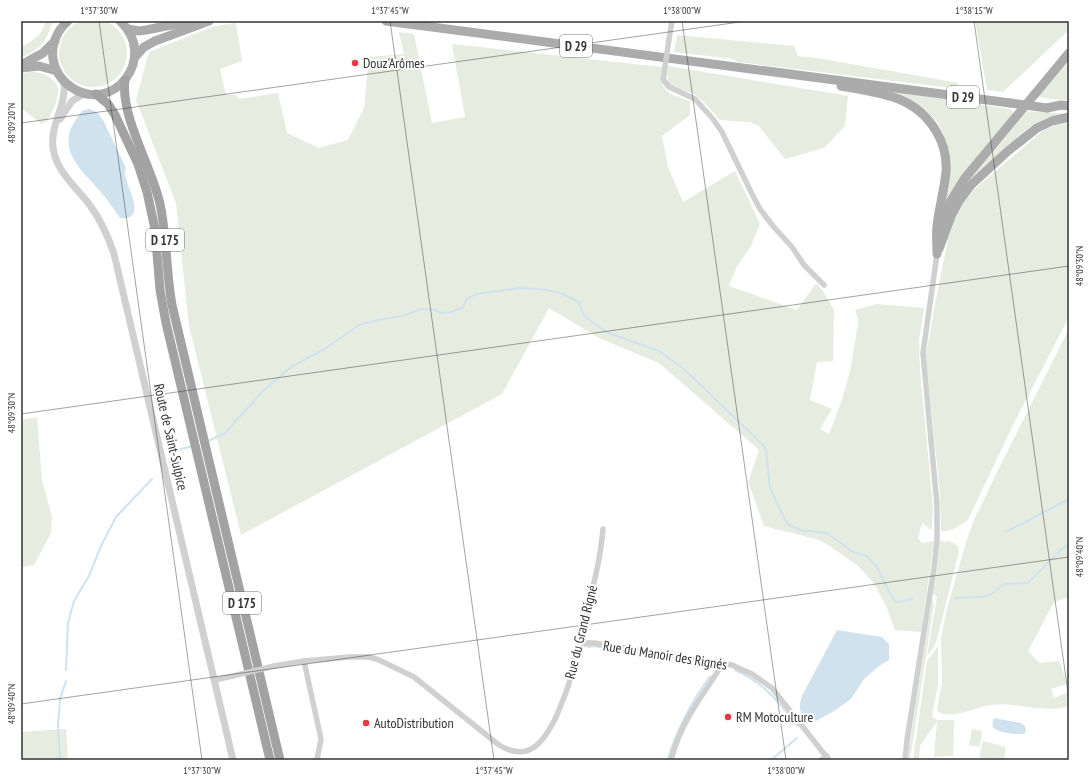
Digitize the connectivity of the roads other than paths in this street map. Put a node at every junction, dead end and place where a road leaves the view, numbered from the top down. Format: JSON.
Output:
{"nodes":[{"id":1,"x":120,"y":21,"type":"edge"},
{"id":2,"x":191,"y":21,"type":"edge"},
{"id":3,"x":209,"y":21,"type":"edge"},
{"id":4,"x":386,"y":21,"type":"edge"},
{"id":5,"x":672,"y":21,"type":"edge"},
{"id":6,"x":66,"y":22,"type":"edge"},
{"id":7,"x":128,"y":29,"type":"junction"},
{"id":8,"x":54,"y":41,"type":"junction"},
{"id":9,"x":1069,"y":53,"type":"edge"},
{"id":10,"x":135,"y":57,"type":"junction"},
{"id":11,"x":21,"y":65,"type":"edge"},
{"id":12,"x":21,"y":68,"type":"edge"},
{"id":13,"x":57,"y":71,"type":"junction"},
{"id":14,"x":787,"y":74,"type":"junction"},
{"id":15,"x":125,"y":80,"type":"junction"},
{"id":16,"x":64,"y":82,"type":"junction"},
{"id":17,"x":86,"y":93,"type":"junction"},
{"id":18,"x":96,"y":94,"type":"junction"},
{"id":19,"x":1069,"y":106,"type":"edge"},
{"id":20,"x":1047,"y":108,"type":"junction"},
{"id":21,"x":1069,"y":111,"type":"edge"},
{"id":22,"x":1069,"y":118,"type":"edge"},
{"id":23,"x":53,"y":135,"type":"junction"},
{"id":24,"x":937,"y":254,"type":"junction"},
{"id":25,"x":824,"y":285,"type":"dead end"},
{"id":26,"x":199,"y":443,"type":"junction"},
{"id":27,"x":603,"y":529,"type":"dead end"},
{"id":28,"x":581,"y":645,"type":"junction"},
{"id":29,"x":304,"y":661,"type":"junction"},
{"id":30,"x":721,"y":663,"type":"junction"},
{"id":31,"x":214,"y":680,"type":"junction"},
{"id":32,"x":826,"y":759,"type":"edge"},
{"id":33,"x":232,"y":760,"type":"edge"},
{"id":34,"x":270,"y":760,"type":"edge"},
{"id":35,"x":280,"y":760,"type":"edge"},
{"id":36,"x":317,"y":760,"type":"edge"},
{"id":37,"x":671,"y":760,"type":"edge"},
{"id":38,"x":905,"y":760,"type":"edge"}],
"edges":[{"from":1,"to":7,"type":"main road"},
{"from":2,"to":7,"type":"main road"},
{"from":3,"to":10,"type":"main road"},
{"from":4,"to":14,"type":"main road","number":"D 29"},
{"from":5,"to":25,"type":"street","bridge":true},
{"from":6,"to":8,"type":"main road"},
{"from":7,"to":10,"type":"main road"},
{"from":8,"to":11,"type":"main road"},
{"from":8,"to":13,"type":"main road"},
{"from":9,"to":24,"type":"main road"},
{"from":10,"to":15,"type":"main road"},
{"from":12,"to":13,"type":"main road"},
{"from":13,"to":16,"type":"main road"},
{"from":14,"to":20,"type":"main road","number":"D 29","bridge":true},
{"from":14,"to":24,"type":"main road"},
{"from":15,"to":18,"type":"main road"},
{"from":15,"to":26,"type":"highway","number":"D 175"},
{"from":16,"to":17,"type":"main road"},
{"from":16,"to":23,"type":"street","name":"Route de Saint-Sulpice"},
{"from":17,"to":18,"type":"main road"},
{"from":17,"to":23,"type":"street"},
{"from":18,"to":26,"type":"highway","number":"D 175"},
{"from":19,"to":20,"type":"main road"},
{"from":20,"to":21,"type":"main road","number":"D 29"},
{"from":22,"to":24,"type":"main road"},
{"from":23,"to":31,"type":"street","name":"Route de Saint-Sulpice"},
{"from":24,"to":38,"type":"street"},
{"from":26,"to":34,"type":"highway","number":"D 175"},
{"from":26,"to":35,"type":"highway","number":"D 175"},
{"from":27,"to":28,"type":"street","name":"Rue du Grand Rigné"},
{"from":28,"to":29,"type":"street","name":"Rue du Grand Rigné"},
{"from":28,"to":30,"type":"street","name":"Rue du Manoir des Rignés"},
{"from":29,"to":31,"type":"street","name":"Rue du Grand Rigné","bridge":true},
{"from":29,"to":36,"type":"street"},
{"from":30,"to":32,"type":"street","name":"Rue du Manoir des Rignés"},
{"from":30,"to":37,"type":"street"},
{"from":31,"to":33,"type":"street","name":"Route de Saint-Sulpice"}]}
